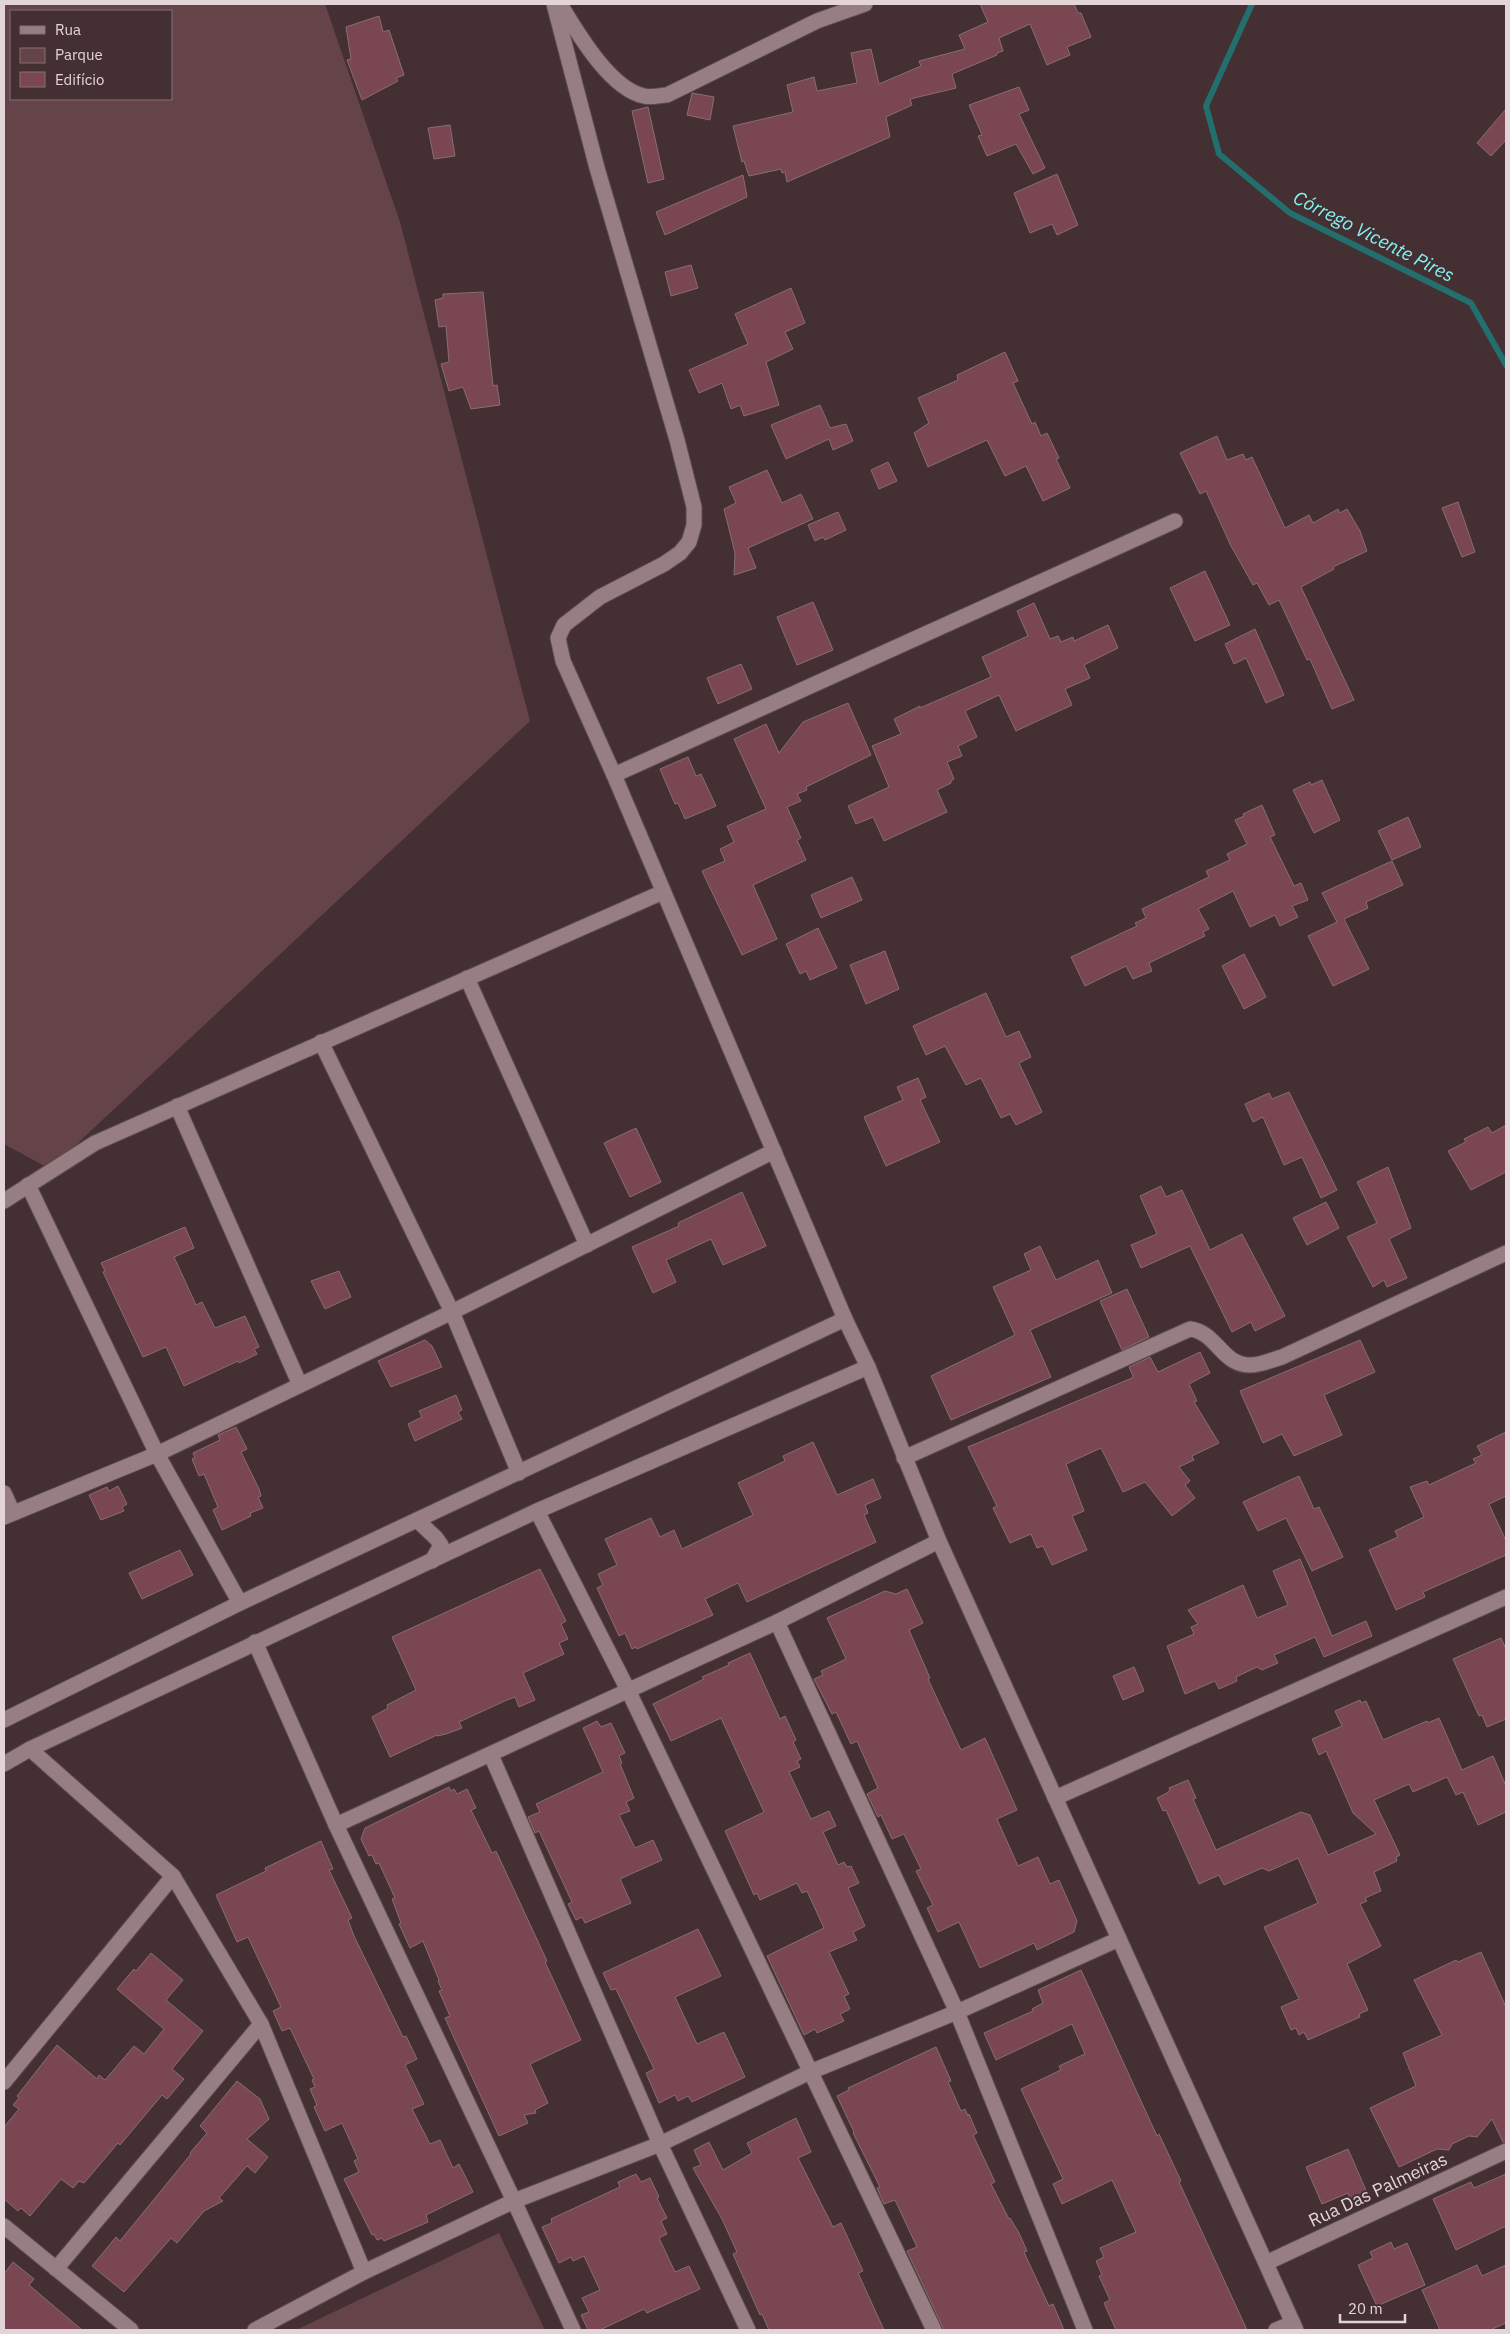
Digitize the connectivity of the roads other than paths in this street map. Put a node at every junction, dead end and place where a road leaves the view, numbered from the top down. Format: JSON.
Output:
{"nodes":[{"id":1,"x":554,"y":4,"type":"edge"},
{"id":2,"x":560,"y":4,"type":"edge"},
{"id":3,"x":865,"y":4,"type":"edge"},
{"id":4,"x":1175,"y":521,"type":"dead end"},
{"id":5,"x":614,"y":774,"type":"junction"},
{"id":6,"x":663,"y":892,"type":"junction"},
{"id":7,"x":467,"y":978,"type":"junction"},
{"id":8,"x":321,"y":1042,"type":"junction"},
{"id":9,"x":177,"y":1106,"type":"junction"},
{"id":10,"x":774,"y":1151,"type":"junction"},
{"id":11,"x":28,"y":1185,"type":"junction"},
{"id":12,"x":4,"y":1201,"type":"edge"},
{"id":13,"x":587,"y":1245,"type":"junction"},
{"id":14,"x":1506,"y":1253,"type":"edge"},
{"id":15,"x":452,"y":1312,"type":"junction"},
{"id":16,"x":845,"y":1319,"type":"junction"},
{"id":17,"x":868,"y":1367,"type":"junction"},
{"id":18,"x":300,"y":1385,"type":"junction"},
{"id":19,"x":157,"y":1454,"type":"junction"},
{"id":20,"x":904,"y":1458,"type":"junction"},
{"id":21,"x":519,"y":1473,"type":"junction"},
{"id":22,"x":4,"y":1493,"type":"edge"},
{"id":23,"x":538,"y":1511,"type":"junction"},
{"id":24,"x":8,"y":1515,"type":"edge"},
{"id":25,"x":417,"y":1520,"type":"junction"},
{"id":26,"x":939,"y":1541,"type":"junction"},
{"id":27,"x":432,"y":1561,"type":"junction"},
{"id":28,"x":1506,"y":1597,"type":"edge"},
{"id":29,"x":240,"y":1603,"type":"junction"},
{"id":30,"x":777,"y":1622,"type":"junction"},
{"id":31,"x":255,"y":1642,"type":"junction"},
{"id":32,"x":628,"y":1690,"type":"junction"},
{"id":33,"x":4,"y":1720,"type":"edge"},
{"id":34,"x":30,"y":1749,"type":"junction"},
{"id":35,"x":490,"y":1755,"type":"junction"},
{"id":36,"x":4,"y":1764,"type":"edge"},
{"id":37,"x":1055,"y":1798,"type":"junction"},
{"id":38,"x":336,"y":1825,"type":"junction"},
{"id":39,"x":173,"y":1876,"type":"junction"},
{"id":40,"x":1118,"y":1939,"type":"junction"},
{"id":41,"x":957,"y":2012,"type":"junction"},
{"id":42,"x":261,"y":2024,"type":"junction"},
{"id":43,"x":810,"y":2072,"type":"junction"},
{"id":44,"x":4,"y":2082,"type":"edge"},
{"id":45,"x":660,"y":2144,"type":"junction"},
{"id":46,"x":1506,"y":2151,"type":"edge"},
{"id":47,"x":514,"y":2200,"type":"junction"},
{"id":48,"x":4,"y":2226,"type":"edge"},
{"id":49,"x":1266,"y":2263,"type":"junction"},
{"id":50,"x":56,"y":2269,"type":"junction"},
{"id":51,"x":364,"y":2272,"type":"junction"},
{"id":52,"x":1294,"y":2326,"type":"edge"},
{"id":53,"x":131,"y":2330,"type":"edge"},
{"id":54,"x":255,"y":2330,"type":"edge"},
{"id":55,"x":573,"y":2330,"type":"edge"},
{"id":56,"x":748,"y":2330,"type":"edge"},
{"id":57,"x":934,"y":2330,"type":"edge"},
{"id":58,"x":1085,"y":2330,"type":"edge"},
{"id":59,"x":1276,"y":2330,"type":"edge"}],
"edges":[{"from":1,"to":5,"type":"street"},
{"from":2,"to":3,"type":"street"},
{"from":4,"to":5,"type":"street"},
{"from":5,"to":6,"type":"street"},
{"from":6,"to":7,"type":"street"},
{"from":6,"to":10,"type":"street"},
{"from":7,"to":8,"type":"street"},
{"from":7,"to":13,"type":"street"},
{"from":8,"to":9,"type":"street"},
{"from":8,"to":15,"type":"street"},
{"from":9,"to":11,"type":"street"},
{"from":9,"to":18,"type":"street"},
{"from":10,"to":13,"type":"street"},
{"from":10,"to":16,"type":"street"},
{"from":11,"to":12,"type":"street"},
{"from":11,"to":19,"type":"street"},
{"from":13,"to":15,"type":"street"},
{"from":14,"to":20,"type":"street"},
{"from":15,"to":18,"type":"street"},
{"from":15,"to":21,"type":"street"},
{"from":16,"to":17,"type":"street"},
{"from":16,"to":21,"type":"street"},
{"from":17,"to":20,"type":"street"},
{"from":17,"to":23,"type":"street"},
{"from":18,"to":19,"type":"street"},
{"from":19,"to":24,"type":"street"},
{"from":19,"to":29,"type":"street"},
{"from":20,"to":26,"type":"street"},
{"from":21,"to":25,"type":"street"},
{"from":22,"to":24,"type":"street"},
{"from":23,"to":27,"type":"street"},
{"from":23,"to":32,"type":"street"},
{"from":25,"to":27,"type":"street"},
{"from":25,"to":29,"type":"street"},
{"from":26,"to":30,"type":"street"},
{"from":26,"to":37,"type":"street"},
{"from":27,"to":31,"type":"street"},
{"from":28,"to":37,"type":"street"},
{"from":29,"to":33,"type":"street"},
{"from":30,"to":32,"type":"street"},
{"from":30,"to":41,"type":"street"},
{"from":31,"to":34,"type":"street"},
{"from":31,"to":38,"type":"street"},
{"from":32,"to":35,"type":"street"},
{"from":32,"to":43,"type":"street"},
{"from":34,"to":36,"type":"street"},
{"from":34,"to":39,"type":"street"},
{"from":35,"to":38,"type":"street"},
{"from":35,"to":45,"type":"street"},
{"from":37,"to":40,"type":"street"},
{"from":38,"to":47,"type":"street"},
{"from":39,"to":42,"type":"street"},
{"from":39,"to":44,"type":"street"},
{"from":40,"to":41,"type":"street"},
{"from":40,"to":49,"type":"street"},
{"from":41,"to":43,"type":"street"},
{"from":41,"to":58,"type":"street"},
{"from":42,"to":50,"type":"street"},
{"from":42,"to":51,"type":"street"},
{"from":43,"to":45,"type":"street"},
{"from":43,"to":57,"type":"street"},
{"from":45,"to":47,"type":"street"},
{"from":45,"to":56,"type":"street"},
{"from":46,"to":49,"type":"street","name":"Rua Das Palmeiras"},
{"from":47,"to":51,"type":"street"},
{"from":47,"to":55,"type":"street"},
{"from":48,"to":50,"type":"street"},
{"from":49,"to":52,"type":"street"},
{"from":50,"to":53,"type":"street"},
{"from":51,"to":54,"type":"street"},
{"from":52,"to":59,"type":"street"}]}
